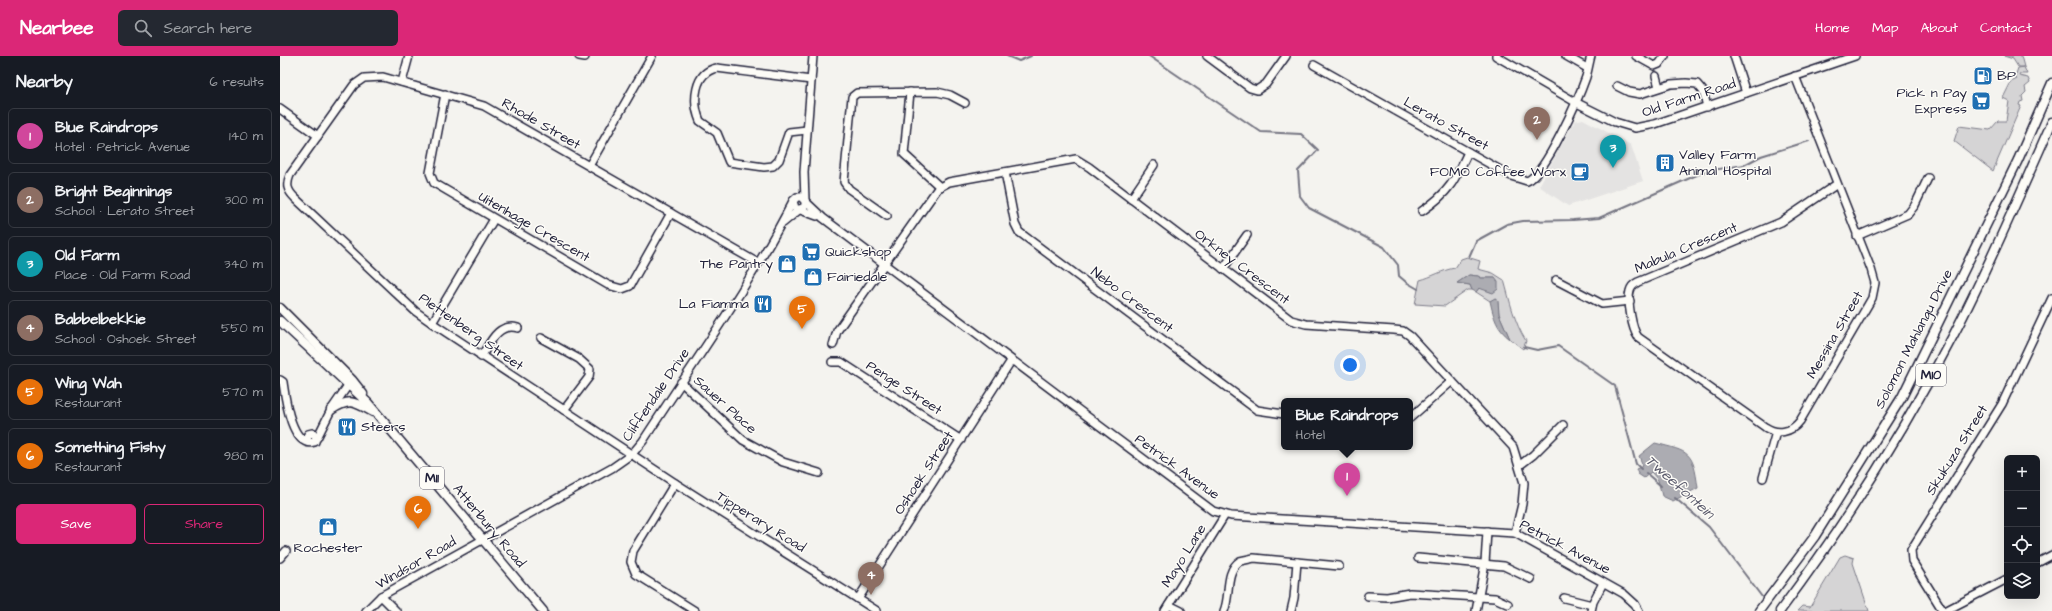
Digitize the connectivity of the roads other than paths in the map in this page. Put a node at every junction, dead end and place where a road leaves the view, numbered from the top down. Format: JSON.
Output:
{"nodes":[{"id":1,"x":409,"y":56,"type":"edge"},
{"id":2,"x":652,"y":56,"type":"edge"},
{"id":3,"x":813,"y":56,"type":"edge"},
{"id":4,"x":1207,"y":56,"type":"edge"},
{"id":5,"x":1286,"y":56,"type":"edge"},
{"id":6,"x":1496,"y":56,"type":"edge"},
{"id":7,"x":1566,"y":56,"type":"edge"},
{"id":8,"x":1591,"y":56,"type":"edge"},
{"id":9,"x":1636,"y":56,"type":"edge"},
{"id":10,"x":1665,"y":56,"type":"edge"},
{"id":11,"x":1734,"y":56,"type":"edge"},
{"id":12,"x":1855,"y":56,"type":"edge"},
{"id":13,"x":1218,"y":59,"type":"edge"},
{"id":14,"x":1314,"y":65,"type":"dead end"},
{"id":15,"x":1587,"y":68,"type":"junction"},
{"id":16,"x":1656,"y":76,"type":"dead end"},
{"id":17,"x":1795,"y":76,"type":"junction"},
{"id":18,"x":811,"y":80,"type":"junction"},
{"id":19,"x":402,"y":82,"type":"junction"},
{"id":20,"x":2052,"y":83,"type":"edge"},
{"id":21,"x":1617,"y":86,"type":"dead end"},
{"id":22,"x":1659,"y":87,"type":"junction"},
{"id":23,"x":910,"y":92,"type":"junction"},
{"id":24,"x":1746,"y":93,"type":"junction"},
{"id":25,"x":445,"y":94,"type":"junction"},
{"id":26,"x":966,"y":103,"type":"dead end"},
{"id":27,"x":1577,"y":103,"type":"junction"},
{"id":28,"x":1707,"y":107,"type":"junction"},
{"id":29,"x":280,"y":109,"type":"edge"},
{"id":30,"x":2052,"y":122,"type":"edge"},
{"id":31,"x":808,"y":130,"type":"junction"},
{"id":32,"x":318,"y":136,"type":"junction"},
{"id":33,"x":1468,"y":152,"type":"junction"},
{"id":34,"x":1154,"y":165,"type":"dead end"},
{"id":35,"x":589,"y":166,"type":"junction"},
{"id":36,"x":804,"y":172,"type":"junction"},
{"id":37,"x":1005,"y":172,"type":"junction"},
{"id":38,"x":1928,"y":178,"type":"dead end"},
{"id":39,"x":1837,"y":184,"type":"junction"},
{"id":40,"x":940,"y":187,"type":"junction"},
{"id":41,"x":794,"y":199,"type":"junction"},
{"id":42,"x":1131,"y":199,"type":"junction"},
{"id":43,"x":805,"y":200,"type":"junction"},
{"id":44,"x":801,"y":209,"type":"junction"},
{"id":45,"x":1422,"y":211,"type":"dead end"},
{"id":46,"x":671,"y":213,"type":"junction"},
{"id":47,"x":886,"y":216,"type":"dead end"},
{"id":48,"x":823,"y":218,"type":"junction"},
{"id":49,"x":494,"y":219,"type":"junction"},
{"id":50,"x":782,"y":224,"type":"junction"},
{"id":51,"x":1247,"y":235,"type":"dead end"},
{"id":52,"x":1858,"y":236,"type":"junction"},
{"id":53,"x":758,"y":263,"type":"junction"},
{"id":54,"x":884,"y":264,"type":"junction"},
{"id":55,"x":1223,"y":269,"type":"junction"},
{"id":56,"x":1556,"y":280,"type":"dead end"},
{"id":57,"x":2052,"y":298,"type":"edge"},
{"id":58,"x":1630,"y":301,"type":"junction"},
{"id":59,"x":280,"y":308,"type":"edge"},
{"id":60,"x":280,"y":321,"type":"edge"},
{"id":61,"x":432,"y":324,"type":"junction"},
{"id":62,"x":518,"y":328,"type":"dead end"},
{"id":63,"x":541,"y":338,"type":"dead end"},
{"id":64,"x":834,"y":345,"type":"dead end"},
{"id":65,"x":481,"y":357,"type":"junction"},
{"id":66,"x":1011,"y":361,"type":"junction"},
{"id":67,"x":832,"y":362,"type":"dead end"},
{"id":68,"x":280,"y":380,"type":"edge"},
{"id":69,"x":1452,"y":381,"type":"junction"},
{"id":70,"x":350,"y":382,"type":"junction"},
{"id":71,"x":681,"y":382,"type":"junction"},
{"id":72,"x":330,"y":410,"type":"junction"},
{"id":73,"x":564,"y":410,"type":"junction"},
{"id":74,"x":1281,"y":414,"type":"edge"},
{"id":75,"x":1413,"y":415,"type":"edge"},
{"id":76,"x":380,"y":416,"type":"junction"},
{"id":77,"x":1563,"y":425,"type":"dead end"},
{"id":78,"x":1776,"y":432,"type":"junction"},
{"id":79,"x":961,"y":440,"type":"junction"},
{"id":80,"x":632,"y":454,"type":"junction"},
{"id":81,"x":1520,"y":465,"type":"junction"},
{"id":82,"x":819,"y":473,"type":"dead end"},
{"id":83,"x":1763,"y":478,"type":"dead end"},
{"id":84,"x":675,"y":483,"type":"junction"},
{"id":85,"x":1225,"y":515,"type":"junction"},
{"id":86,"x":1487,"y":531,"type":"junction"},
{"id":87,"x":1515,"y":533,"type":"junction"},
{"id":88,"x":482,"y":541,"type":"junction"},
{"id":89,"x":286,"y":551,"type":"dead end"},
{"id":90,"x":2052,"y":555,"type":"edge"},
{"id":91,"x":280,"y":558,"type":"edge"},
{"id":92,"x":1418,"y":558,"type":"dead end"},
{"id":93,"x":2040,"y":561,"type":"edge"},
{"id":94,"x":1297,"y":562,"type":"junction"},
{"id":95,"x":1485,"y":563,"type":"junction"},
{"id":96,"x":1339,"y":566,"type":"dead end"},
{"id":97,"x":1531,"y":578,"type":"dead end"},
{"id":98,"x":2004,"y":581,"type":"edge"},
{"id":99,"x":1603,"y":583,"type":"junction"},
{"id":100,"x":381,"y":596,"type":"junction"},
{"id":101,"x":1368,"y":596,"type":"dead end"},
{"id":102,"x":1480,"y":597,"type":"junction"},
{"id":103,"x":1564,"y":598,"type":"dead end"},
{"id":104,"x":858,"y":599,"type":"junction"},
{"id":105,"x":1508,"y":604,"type":"dead end"},
{"id":106,"x":1167,"y":608,"type":"edge"},
{"id":107,"x":1591,"y":608,"type":"edge"},
{"id":108,"x":366,"y":611,"type":"edge"},
{"id":109,"x":396,"y":611,"type":"edge"},
{"id":110,"x":543,"y":611,"type":"edge"},
{"id":111,"x":695,"y":611,"type":"edge"},
{"id":112,"x":877,"y":611,"type":"edge"},
{"id":113,"x":1181,"y":611,"type":"edge"},
{"id":114,"x":1224,"y":611,"type":"edge"},
{"id":115,"x":1291,"y":611,"type":"edge"},
{"id":116,"x":1476,"y":611,"type":"edge"},
{"id":117,"x":1639,"y":611,"type":"edge"},
{"id":118,"x":1759,"y":611,"type":"edge"},
{"id":119,"x":1780,"y":611,"type":"edge"},
{"id":120,"x":1944,"y":611,"type":"edge"}],
"edges":[{"from":1,"to":19,"type":"street"},
{"from":2,"to":35,"type":"street"},
{"from":3,"to":18,"type":"street","name":"Cliffendale Drive"},
{"from":4,"to":13,"type":"street"},
{"from":5,"to":13,"type":"street"},
{"from":6,"to":27,"type":"street","name":"Old Farm Road"},
{"from":7,"to":15,"type":"street"},
{"from":8,"to":15,"type":"street"},
{"from":9,"to":10,"type":"street"},
{"from":11,"to":24,"type":"street"},
{"from":12,"to":17,"type":"street","name":"Old Farm Road"},
{"from":14,"to":33,"type":"street","name":"Lerato Street"},
{"from":15,"to":27,"type":"street"},
{"from":16,"to":22,"type":"street"},
{"from":17,"to":24,"type":"street","name":"Old Farm Road"},
{"from":17,"to":39,"type":"street","name":"Messina Street"},
{"from":18,"to":31,"type":"street","name":"Cliffendale Drive"},
{"from":18,"to":31,"type":"street"},
{"from":19,"to":25,"type":"street","name":"Rhode Street"},
{"from":19,"to":32,"type":"street","name":"Rhode Street"},
{"from":20,"to":118,"type":"main road","name":"Solomon Mahlangu Drive","number":"M10"},
{"from":21,"to":22,"type":"street"},
{"from":22,"to":28,"type":"street"},
{"from":23,"to":26,"type":"street"},
{"from":23,"to":40,"type":"street"},
{"from":23,"to":47,"type":"street"},
{"from":24,"to":28,"type":"street","name":"Old Farm Road"},
{"from":25,"to":35,"type":"street","name":"Rhode Street"},
{"from":25,"to":49,"type":"street","name":"Uitenhage Crescent"},
{"from":27,"to":28,"type":"street","name":"Old Farm Road"},
{"from":27,"to":33,"type":"street","name":"Lerato Street"},
{"from":29,"to":32,"type":"street"},
{"from":30,"to":119,"type":"main road","number":"M10"},
{"from":31,"to":36,"type":"street","name":"Cliffendale Drive"},
{"from":32,"to":61,"type":"street","name":"Plettenberg Street"},
{"from":33,"to":45,"type":"street"},
{"from":34,"to":42,"type":"street"},
{"from":35,"to":46,"type":"street","name":"Rhode Street"},
{"from":36,"to":41,"type":"street","name":"Cliffendale Drive"},
{"from":36,"to":43,"type":"street","name":"Cliffendale Drive"},
{"from":37,"to":40,"type":"street","name":"Orkney Crescent"},
{"from":37,"to":42,"type":"street","name":"Orkney Crescent"},
{"from":37,"to":74,"type":"street","name":"Nebo Crescent"},
{"from":38,"to":52,"type":"street"},
{"from":39,"to":52,"type":"street","name":"Messina Street"},
{"from":39,"to":58,"type":"street","name":"Mabula Crescent"},
{"from":40,"to":54,"type":"street"},
{"from":41,"to":43,"type":"street"},
{"from":41,"to":44,"type":"street"},
{"from":41,"to":50,"type":"street","name":"Cliffendale Drive"},
{"from":42,"to":55,"type":"street","name":"Orkney Crescent"},
{"from":43,"to":44,"type":"street"},
{"from":43,"to":48,"type":"street","name":"Petrick Avenue"},
{"from":44,"to":48,"type":"street","name":"Petrick Avenue"},
{"from":44,"to":50,"type":"street","name":"Cliffendale Drive"},
{"from":46,"to":49,"type":"street","name":"Uitenhage Crescent"},
{"from":46,"to":53,"type":"street","name":"Rhode Street"},
{"from":48,"to":54,"type":"street","name":"Petrick Avenue"},
{"from":49,"to":61,"type":"street"},
{"from":50,"to":53,"type":"street","name":"Cliffendale Drive"},
{"from":51,"to":55,"type":"street"},
{"from":52,"to":78,"type":"street","name":"Messina Street"},
{"from":53,"to":71,"type":"street","name":"Cliffendale Drive"},
{"from":54,"to":64,"type":"street"},
{"from":54,"to":66,"type":"street","name":"Petrick Avenue"},
{"from":55,"to":69,"type":"street","name":"Orkney Crescent"},
{"from":56,"to":58,"type":"street"},
{"from":57,"to":120,"type":"street","name":"Skukuza Street"},
{"from":58,"to":78,"type":"street","name":"Mabula Crescent"},
{"from":59,"to":70,"type":"main road","name":"Atterbury Road","number":"M11"},
{"from":60,"to":70,"type":"main road","name":"Atterbury Road","number":"M11"},
{"from":61,"to":65,"type":"street","name":"Plettenberg Street"},
{"from":62,"to":65,"type":"street"},
{"from":63,"to":73,"type":"street"},
{"from":65,"to":73,"type":"street","name":"Plettenberg Street"},
{"from":66,"to":79,"type":"street","name":"Oshoek Street"},
{"from":66,"to":85,"type":"street","name":"Petrick Avenue"},
{"from":67,"to":79,"type":"street","name":"Penge Street"},
{"from":68,"to":72,"type":"street"},
{"from":69,"to":75,"type":"street"},
{"from":69,"to":81,"type":"street","name":"Orkney Crescent"},
{"from":70,"to":72,"type":"street"},
{"from":70,"to":76,"type":"main road","name":"Atterbury Road","number":"M11"},
{"from":71,"to":80,"type":"street","name":"Cliffendale Drive"},
{"from":71,"to":82,"type":"street","name":"Sauer Place"},
{"from":72,"to":76,"type":"main road"},
{"from":73,"to":80,"type":"street","name":"Plettenberg Street"},
{"from":76,"to":88,"type":"main road","name":"Atterbury Road","number":"M11"},
{"from":77,"to":81,"type":"street"},
{"from":78,"to":83,"type":"street"},
{"from":79,"to":104,"type":"street","name":"Oshoek Street"},
{"from":80,"to":84,"type":"street","name":"Tipperary Road"},
{"from":80,"to":88,"type":"street","name":"Cliffendale Drive"},
{"from":81,"to":87,"type":"street","name":"Orkney Crescent"},
{"from":84,"to":104,"type":"street","name":"Tipperary Road"},
{"from":84,"to":111,"type":"street"},
{"from":85,"to":86,"type":"street","name":"Petrick Avenue"},
{"from":85,"to":106,"type":"street","name":"Mayo Lane"},
{"from":86,"to":87,"type":"street","name":"Petrick Avenue"},
{"from":86,"to":95,"type":"street"},
{"from":87,"to":99,"type":"street","name":"Petrick Avenue"},
{"from":88,"to":100,"type":"street","name":"Windsor Road"},
{"from":88,"to":110,"type":"main road","name":"Atterbury Road","number":"M11"},
{"from":89,"to":91,"type":"street"},
{"from":90,"to":93,"type":"street"},
{"from":92,"to":95,"type":"street"},
{"from":94,"to":96,"type":"street"},
{"from":94,"to":114,"type":"street"},
{"from":94,"to":115,"type":"street"},
{"from":95,"to":97,"type":"street"},
{"from":95,"to":102,"type":"street"},
{"from":98,"to":120,"type":"street"},
{"from":99,"to":107,"type":"street"},
{"from":99,"to":117,"type":"street","name":"Petrick Avenue"},
{"from":100,"to":108,"type":"street","name":"Windsor Road"},
{"from":100,"to":109,"type":"street"},
{"from":101,"to":102,"type":"street"},
{"from":102,"to":105,"type":"street"},
{"from":102,"to":116,"type":"street"},
{"from":103,"to":107,"type":"street"},
{"from":104,"to":112,"type":"street","name":"Tipperary Road"},
{"from":106,"to":113,"type":"street"}]}
